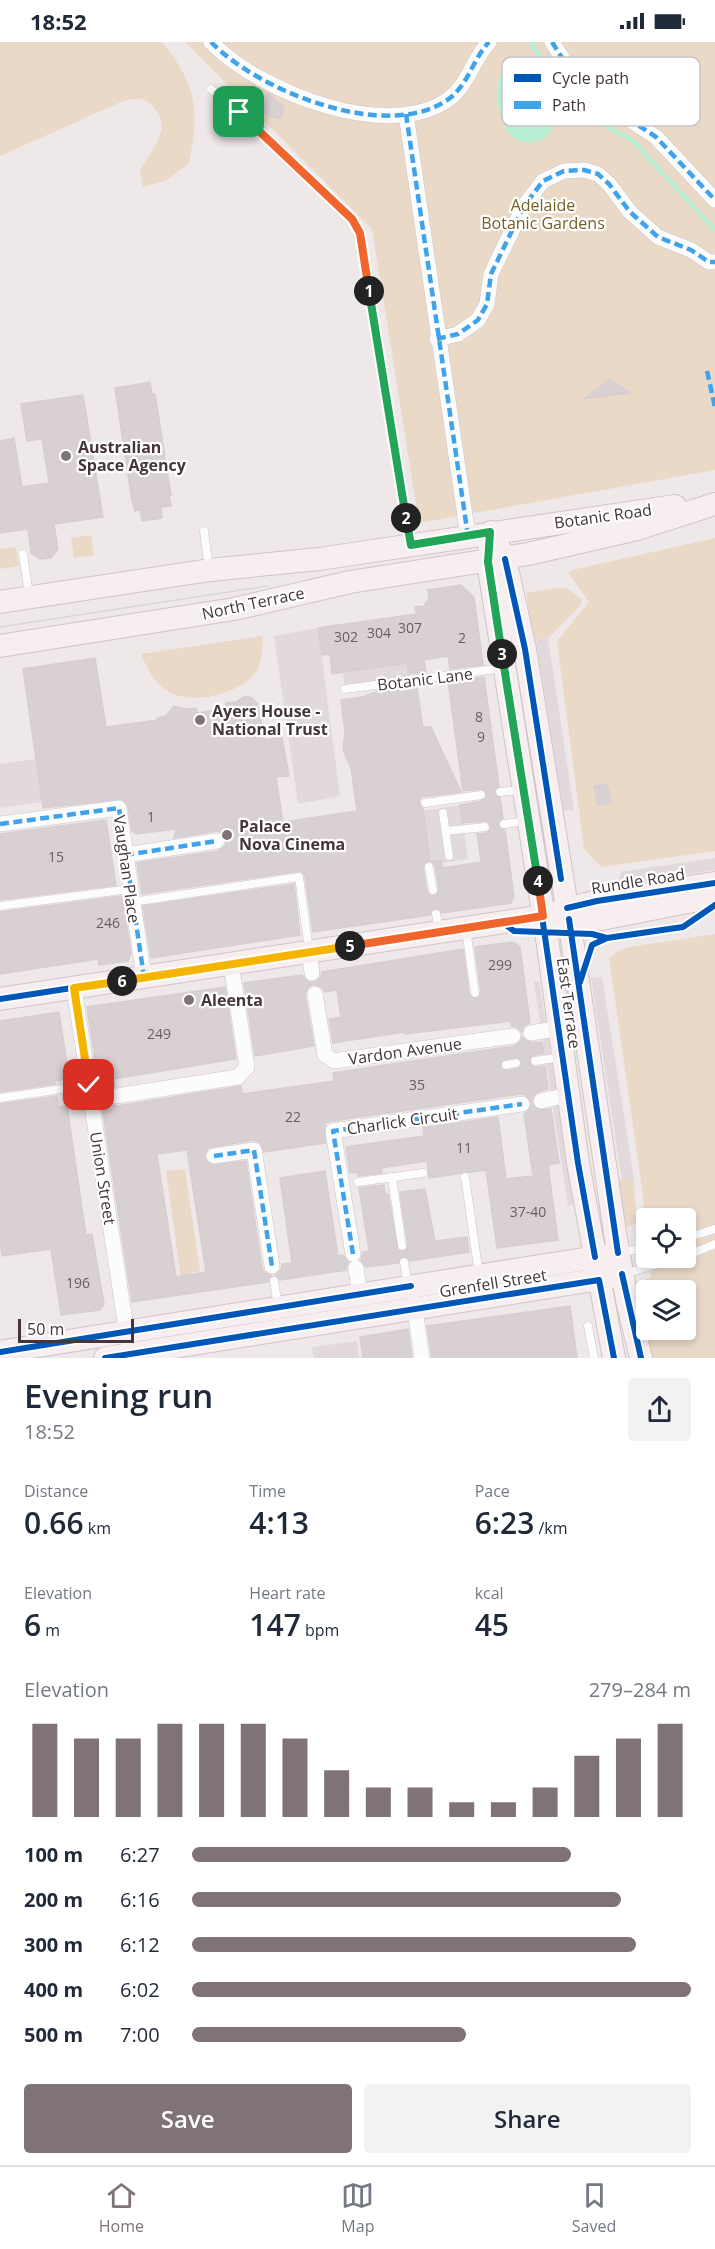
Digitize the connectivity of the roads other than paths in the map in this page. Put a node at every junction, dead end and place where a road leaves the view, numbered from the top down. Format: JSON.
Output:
{"nodes":[{"id":1,"x":211,"y":42,"type":"edge"},
{"id":2,"x":489,"y":42,"type":"edge"},
{"id":3,"x":552,"y":42,"type":"edge"},
{"id":4,"x":561,"y":57,"type":"edge"},
{"id":5,"x":211,"y":89,"type":"dead end"},
{"id":6,"x":407,"y":124,"type":"junction"},
{"id":7,"x":641,"y":126,"type":"edge"},
{"id":8,"x":715,"y":200,"type":"edge"},
{"id":9,"x":715,"y":262,"type":"edge"},
{"id":10,"x":437,"y":339,"type":"junction"},
{"id":11,"x":715,"y":500,"type":"edge"},
{"id":12,"x":715,"y":504,"type":"edge"},
{"id":13,"x":204,"y":531,"type":"dead end"},
{"id":14,"x":490,"y":532,"type":"junction"},
{"id":15,"x":468,"y":536,"type":"junction"},
{"id":16,"x":411,"y":545,"type":"junction"},
{"id":17,"x":23,"y":554,"type":"dead end"},
{"id":18,"x":496,"y":560,"type":"junction"},
{"id":19,"x":210,"y":570,"type":"junction"},
{"id":20,"x":29,"y":597,"type":"junction"},
{"id":21,"x":0,"y":602,"type":"edge"},
{"id":22,"x":0,"y":646,"type":"edge"},
{"id":23,"x":504,"y":668,"type":"junction"},
{"id":24,"x":345,"y":689,"type":"dead end"},
{"id":25,"x":533,"y":696,"type":"junction"},
{"id":26,"x":509,"y":700,"type":"junction"},
{"id":27,"x":523,"y":789,"type":"junction"},
{"id":28,"x":500,"y":792,"type":"dead end"},
{"id":29,"x":481,"y":795,"type":"dead end"},
{"id":30,"x":425,"y":803,"type":"dead end"},
{"id":31,"x":443,"y":813,"type":"dead end"},
{"id":32,"x":528,"y":821,"type":"junction"},
{"id":33,"x":0,"y":824,"type":"edge"},
{"id":34,"x":504,"y":824,"type":"dead end"},
{"id":35,"x":485,"y":826,"type":"dead end"},
{"id":36,"x":446,"y":831,"type":"junction"},
{"id":37,"x":217,"y":841,"type":"dead end"},
{"id":38,"x":125,"y":855,"type":"junction"},
{"id":39,"x":449,"y":856,"type":"dead end"},
{"id":40,"x":429,"y":867,"type":"dead end"},
{"id":41,"x":715,"y":883,"type":"edge"},
{"id":42,"x":433,"y":890,"type":"dead end"},
{"id":43,"x":131,"y":895,"type":"junction"},
{"id":44,"x":715,"y":897,"type":"edge"},
{"id":45,"x":0,"y":906,"type":"edge"},
{"id":46,"x":568,"y":914,"type":"junction"},
{"id":47,"x":543,"y":916,"type":"junction"},
{"id":48,"x":465,"y":928,"type":"junction"},
{"id":49,"x":311,"y":963,"type":"junction"},
{"id":50,"x":231,"y":964,"type":"junction"},
{"id":51,"x":144,"y":977,"type":"junction"},
{"id":52,"x":74,"y":988,"type":"junction"},
{"id":53,"x":475,"y":993,"type":"dead end"},
{"id":54,"x":315,"y":994,"type":"dead end"},
{"id":55,"x":0,"y":999,"type":"edge"},
{"id":56,"x":583,"y":1020,"type":"junction"},
{"id":57,"x":560,"y":1028,"type":"junction"},
{"id":58,"x":531,"y":1033,"type":"dead end"},
{"id":59,"x":513,"y":1036,"type":"dead end"},
{"id":60,"x":563,"y":1057,"type":"junction"},
{"id":61,"x":535,"y":1061,"type":"dead end"},
{"id":62,"x":516,"y":1064,"type":"dead end"},
{"id":63,"x":506,"y":1065,"type":"dead end"},
{"id":64,"x":592,"y":1085,"type":"junction"},
{"id":65,"x":93,"y":1095,"type":"junction"},
{"id":66,"x":568,"y":1095,"type":"junction"},
{"id":67,"x":116,"y":1096,"type":"tunnel mouth"},
{"id":68,"x":0,"y":1098,"type":"edge"},
{"id":69,"x":541,"y":1101,"type":"dead end"},
{"id":70,"x":522,"y":1104,"type":"dead end"},
{"id":71,"x":214,"y":1156,"type":"dead end"},
{"id":72,"x":423,"y":1173,"type":"dead end"},
{"id":73,"x":392,"y":1177,"type":"junction"},
{"id":74,"x":465,"y":1177,"type":"dead end"},
{"id":75,"x":358,"y":1182,"type":"dead end"},
{"id":76,"x":715,"y":1229,"type":"edge"},
{"id":77,"x":696,"y":1235,"type":"edge"},
{"id":78,"x":715,"y":1244,"type":"edge"},
{"id":79,"x":402,"y":1246,"type":"dead end"},
{"id":80,"x":696,"y":1251,"type":"edge"},
{"id":81,"x":636,"y":1254,"type":"edge"},
{"id":82,"x":595,"y":1257,"type":"junction"},
{"id":83,"x":404,"y":1262,"type":"dead end"},
{"id":84,"x":636,"y":1262,"type":"edge"},
{"id":85,"x":620,"y":1264,"type":"junction"},
{"id":86,"x":273,"y":1273,"type":"joint"},
{"id":87,"x":479,"y":1276,"type":"junction"},
{"id":88,"x":599,"y":1280,"type":"junction"},
{"id":89,"x":410,"y":1287,"type":"junction"},
{"id":90,"x":360,"y":1294,"type":"junction"},
{"id":91,"x":288,"y":1306,"type":"junction"},
{"id":92,"x":415,"y":1309,"type":"junction"},
{"id":93,"x":304,"y":1326,"type":"junction"},
{"id":94,"x":588,"y":1326,"type":"dead end"},
{"id":95,"x":129,"y":1348,"type":"edge"},
{"id":96,"x":0,"y":1352,"type":"edge"},
{"id":97,"x":105,"y":1358,"type":"edge"},
{"id":98,"x":422,"y":1358,"type":"edge"},
{"id":99,"x":594,"y":1358,"type":"edge"},
{"id":100,"x":614,"y":1358,"type":"edge"},
{"id":101,"x":641,"y":1358,"type":"edge"}],
"edges":[{"from":1,"to":6,"type":"street"},
{"from":2,"to":6,"type":"street"},
{"from":3,"to":4,"type":"street"},
{"from":5,"to":16,"type":"lane"},
{"from":6,"to":10,"type":"street"},
{"from":7,"to":8,"type":"street"},
{"from":9,"to":10,"type":"street"},
{"from":10,"to":15,"type":"street"},
{"from":11,"to":14,"type":"main road","name":"Botanic Road"},
{"from":12,"to":18,"type":"main road","name":"Botanic Road"},
{"from":13,"to":19,"type":"lane"},
{"from":14,"to":15,"type":"main road","name":"North Terrace"},
{"from":14,"to":18,"type":"main road","name":"East Terrace"},
{"from":15,"to":16,"type":"main road","name":"North Terrace"},
{"from":16,"to":19,"type":"main road","name":"North Terrace"},
{"from":17,"to":20,"type":"lane"},
{"from":18,"to":22,"type":"main road","name":"North Terrace"},
{"from":18,"to":23,"type":"main road","name":"East Terrace"},
{"from":18,"to":25,"type":"main road","name":"East Terrace"},
{"from":19,"to":20,"type":"main road","name":"North Terrace"},
{"from":20,"to":21,"type":"main road","name":"North Terrace"},
{"from":23,"to":24,"type":"lane","name":"Botanic Lane"},
{"from":23,"to":26,"type":"main road","name":"East Terrace"},
{"from":25,"to":26,"type":"main road"},
{"from":25,"to":46,"type":"main road","name":"East Terrace"},
{"from":26,"to":27,"type":"main road","name":"East Terrace"},
{"from":27,"to":28,"type":"lane"},
{"from":27,"to":32,"type":"main road","name":"East Terrace"},
{"from":29,"to":30,"type":"lane"},
{"from":31,"to":36,"type":"lane"},
{"from":32,"to":34,"type":"lane"},
{"from":32,"to":47,"type":"main road","name":"East Terrace"},
{"from":33,"to":38,"type":"street","name":"Vaughan Place"},
{"from":35,"to":36,"type":"lane"},
{"from":36,"to":39,"type":"lane"},
{"from":37,"to":38,"type":"street"},
{"from":38,"to":43,"type":"street","name":"Vaughan Place"},
{"from":40,"to":42,"type":"lane"},
{"from":41,"to":46,"type":"main road","name":"Rundle Road"},
{"from":43,"to":45,"type":"lane"},
{"from":43,"to":49,"type":"lane"},
{"from":43,"to":51,"type":"street","name":"Vaughan Place"},
{"from":44,"to":46,"type":"main road","name":"Rundle Road"},
{"from":46,"to":47,"type":"main road","name":"Rundle Road"},
{"from":46,"to":56,"type":"main road","name":"East Terrace"},
{"from":47,"to":48,"type":"main road","name":"Rundle Road"},
{"from":47,"to":57,"type":"main road","name":"East Terrace"},
{"from":48,"to":49,"type":"main road","name":"Rundle Road"},
{"from":48,"to":53,"type":"lane"},
{"from":49,"to":50,"type":"main road","name":"Rundle Road"},
{"from":50,"to":51,"type":"main road","name":"Rundle Road"},
{"from":50,"to":67,"type":"street"},
{"from":51,"to":52,"type":"main road","name":"Rundle Road"},
{"from":52,"to":55,"type":"main road","name":"Rundle Road"},
{"from":52,"to":65,"type":"street","name":"Union Street"},
{"from":54,"to":59,"type":"street","name":"Vardon Avenue"},
{"from":56,"to":57,"type":"main road"},
{"from":56,"to":64,"type":"main road","name":"East Terrace"},
{"from":57,"to":58,"type":"street"},
{"from":57,"to":60,"type":"main road","name":"East Terrace"},
{"from":60,"to":61,"type":"lane"},
{"from":60,"to":66,"type":"main road","name":"East Terrace"},
{"from":62,"to":63,"type":"lane"},
{"from":64,"to":66,"type":"main road"},
{"from":64,"to":85,"type":"main road","name":"East Terrace"},
{"from":65,"to":68,"type":"lane"},
{"from":65,"to":95,"type":"street","name":"Union Street"},
{"from":66,"to":69,"type":"street"},
{"from":66,"to":82,"type":"main road","name":"East Terrace"},
{"from":70,"to":90,"type":"street","name":"Charlick Circuit"},
{"from":71,"to":86,"type":"street"},
{"from":72,"to":73,"type":"lane"},
{"from":73,"to":75,"type":"lane"},
{"from":73,"to":79,"type":"lane"},
{"from":74,"to":87,"type":"lane"},
{"from":76,"to":77,"type":"lane"},
{"from":78,"to":80,"type":"lane"},
{"from":81,"to":85,"type":"lane"},
{"from":82,"to":85,"type":"main road","name":"Grenfell Street"},
{"from":82,"to":87,"type":"main road","name":"Grenfell Street"},
{"from":82,"to":88,"type":"main road","name":"East Terrace"},
{"from":83,"to":89,"type":"lane"},
{"from":84,"to":85,"type":"lane"},
{"from":85,"to":88,"type":"main road","name":"Grenfell Street"},
{"from":85,"to":101,"type":"main road","name":"East Terrace"},
{"from":86,"to":91,"type":"lane"},
{"from":87,"to":89,"type":"main road","name":"Grenfell Street"},
{"from":88,"to":92,"type":"main road","name":"Grenfell Street"},
{"from":88,"to":100,"type":"main road","name":"East Terrace"},
{"from":89,"to":90,"type":"main road","name":"Grenfell Street"},
{"from":89,"to":92,"type":"street"},
{"from":90,"to":91,"type":"main road","name":"Grenfell Street"},
{"from":91,"to":93,"type":"main road"},
{"from":91,"to":95,"type":"main road","name":"Grenfell Street"},
{"from":92,"to":93,"type":"main road","name":"Grenfell Street"},
{"from":92,"to":98,"type":"street"},
{"from":93,"to":95,"type":"main road","name":"Grenfell Street"},
{"from":94,"to":99,"type":"lane"},
{"from":95,"to":96,"type":"main road","name":"Grenfell Street"},
{"from":95,"to":97,"type":"main road","name":"Grenfell Street"}]}
